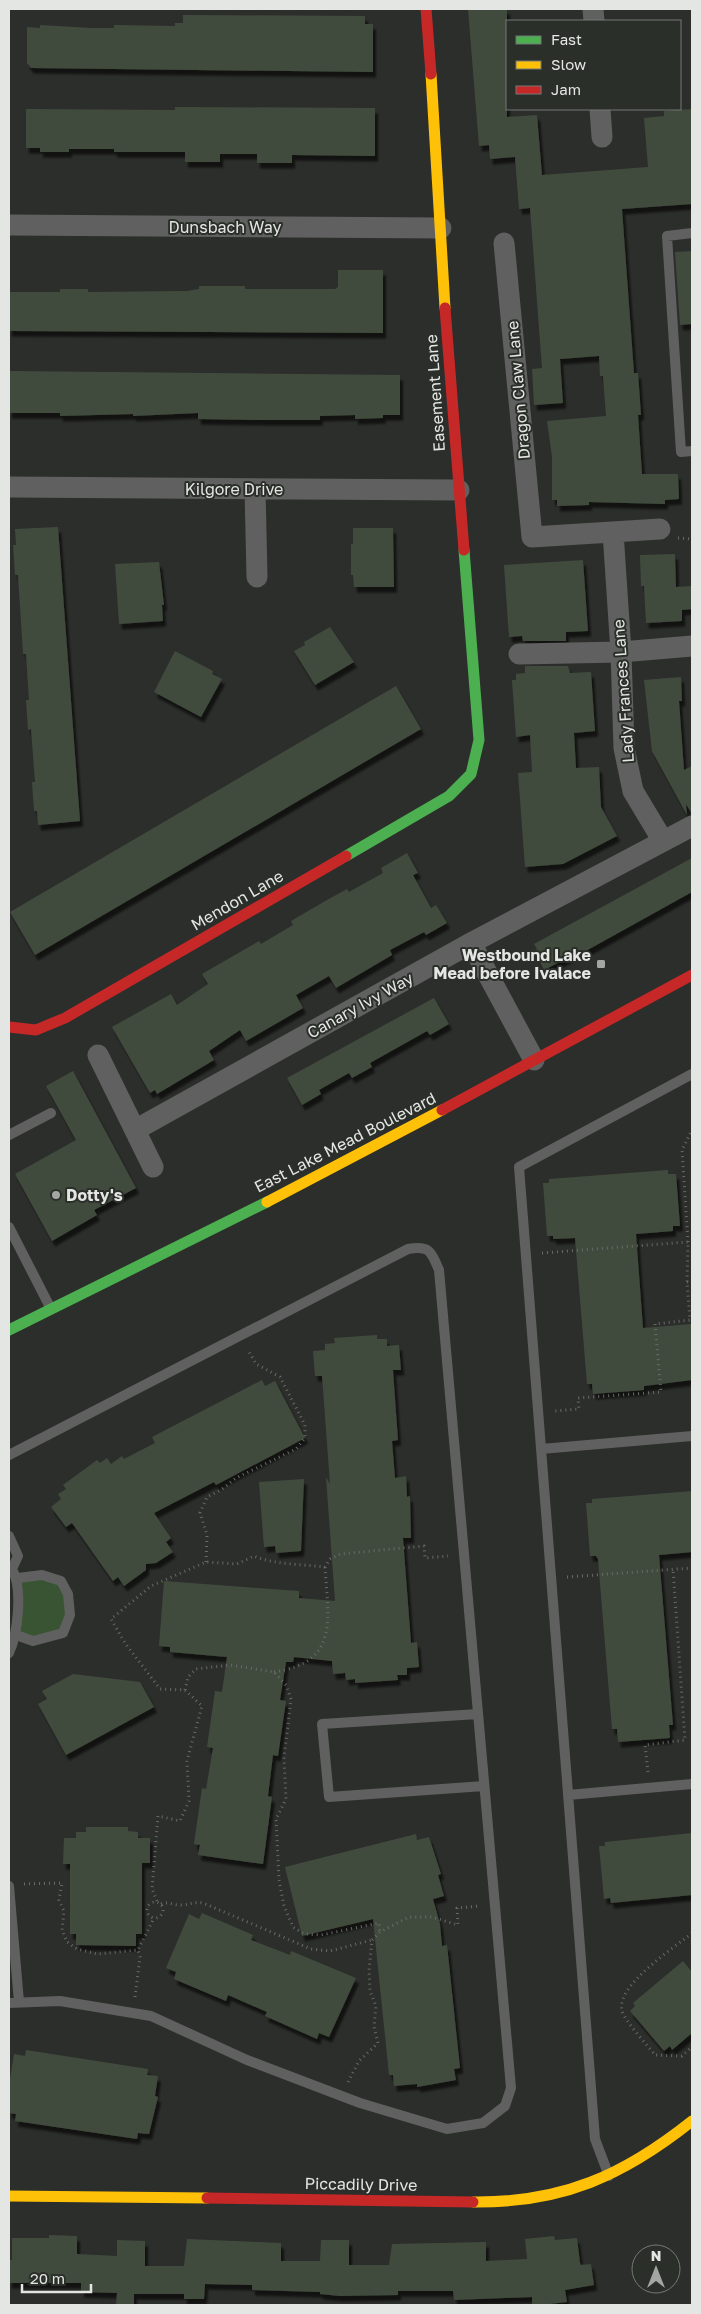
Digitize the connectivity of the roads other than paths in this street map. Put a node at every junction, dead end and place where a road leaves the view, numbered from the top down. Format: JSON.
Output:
{"nodes":[{"id":1,"x":426,"y":9,"type":"edge"},
{"id":2,"x":600,"y":110,"type":"edge"},
{"id":3,"x":602,"y":137,"type":"dead end"},
{"id":4,"x":9,"y":226,"type":"edge"},
{"id":5,"x":441,"y":228,"type":"junction"},
{"id":6,"x":692,"y":233,"type":"edge"},
{"id":7,"x":504,"y":243,"type":"dead end"},
{"id":8,"x":692,"y":451,"type":"edge"},
{"id":9,"x":9,"y":487,"type":"edge"},
{"id":10,"x":255,"y":489,"type":"junction"},
{"id":11,"x":459,"y":490,"type":"junction"},
{"id":12,"x":660,"y":529,"type":"dead end"},
{"id":13,"x":613,"y":532,"type":"junction"},
{"id":14,"x":256,"y":577,"type":"dead end"},
{"id":15,"x":692,"y":646,"type":"edge"},
{"id":16,"x":621,"y":652,"type":"junction"},
{"id":17,"x":519,"y":654,"type":"dead end"},
{"id":18,"x":471,"y":774,"type":"joint"},
{"id":19,"x":692,"y":826,"type":"edge"},
{"id":20,"x":664,"y":841,"type":"junction"},
{"id":21,"x":471,"y":943,"type":"junction"},
{"id":22,"x":692,"y":975,"type":"edge"},
{"id":23,"x":9,"y":1027,"type":"edge"},
{"id":24,"x":98,"y":1055,"type":"dead end"},
{"id":25,"x":534,"y":1060,"type":"junction"},
{"id":26,"x":692,"y":1074,"type":"edge"},
{"id":27,"x":51,"y":1113,"type":"dead end"},
{"id":28,"x":135,"y":1130,"type":"junction"},
{"id":29,"x":9,"y":1135,"type":"edge"},
{"id":30,"x":153,"y":1167,"type":"dead end"},
{"id":31,"x":9,"y":1229,"type":"edge"},
{"id":32,"x":51,"y":1310,"type":"junction"},
{"id":33,"x":9,"y":1330,"type":"edge"},
{"id":34,"x":692,"y":1436,"type":"edge"},
{"id":35,"x":541,"y":1449,"type":"junction"},
{"id":36,"x":9,"y":1455,"type":"edge"},
{"id":37,"x":9,"y":1536,"type":"edge"},
{"id":38,"x":10,"y":1568,"type":"edge"},
{"id":39,"x":18,"y":1578,"type":"junction"},
{"id":40,"x":16,"y":1635,"type":"junction"},
{"id":41,"x":9,"y":1654,"type":"edge"},
{"id":42,"x":478,"y":1714,"type":"junction"},
{"id":43,"x":692,"y":1784,"type":"edge"},
{"id":44,"x":484,"y":1786,"type":"junction"},
{"id":45,"x":568,"y":1794,"type":"junction"},
{"id":46,"x":13,"y":1885,"type":"edge"},
{"id":47,"x":14,"y":2003,"type":"edge"},
{"id":48,"x":692,"y":2121,"type":"edge"},
{"id":49,"x":609,"y":2176,"type":"junction"},
{"id":50,"x":9,"y":2196,"type":"edge"}],
"edges":[{"from":1,"to":5,"type":"street","name":"Easement Lane"},
{"from":2,"to":3,"type":"street"},
{"from":4,"to":5,"type":"street","name":"Dunsbach Way"},
{"from":5,"to":11,"type":"street","name":"Easement Lane"},
{"from":6,"to":8,"type":"lane"},
{"from":7,"to":13,"type":"street","name":"Dragon Claw Lane"},
{"from":9,"to":10,"type":"street","name":"Kilgore Drive"},
{"from":10,"to":11,"type":"street","name":"Kilgore Drive"},
{"from":10,"to":14,"type":"street"},
{"from":11,"to":18,"type":"street","name":"Easement Lane"},
{"from":12,"to":13,"type":"street"},
{"from":13,"to":16,"type":"street","name":"Lady Frances Lane"},
{"from":15,"to":16,"type":"street"},
{"from":16,"to":17,"type":"street"},
{"from":16,"to":20,"type":"street","name":"Lady Frances Lane"},
{"from":18,"to":23,"type":"street","name":"Mendon Lane"},
{"from":19,"to":20,"type":"street","name":"Canary Ivy Way"},
{"from":20,"to":21,"type":"street","name":"Canary Ivy Way"},
{"from":21,"to":25,"type":"street"},
{"from":21,"to":28,"type":"street","name":"Canary Ivy Way"},
{"from":22,"to":25,"type":"street","name":"East Lake Mead Boulevard"},
{"from":24,"to":28,"type":"street"},
{"from":25,"to":32,"type":"street","name":"East Lake Mead Boulevard"},
{"from":26,"to":35,"type":"lane"},
{"from":27,"to":29,"type":"lane"},
{"from":28,"to":30,"type":"street"},
{"from":31,"to":32,"type":"lane"},
{"from":32,"to":33,"type":"street","name":"East Lake Mead Boulevard"},
{"from":34,"to":35,"type":"lane"},
{"from":35,"to":45,"type":"lane"},
{"from":36,"to":42,"type":"lane"},
{"from":37,"to":38,"type":"lane"},
{"from":38,"to":39,"type":"lane"},
{"from":39,"to":40,"type":"lane"},
{"from":39,"to":40,"type":"lane"},
{"from":40,"to":41,"type":"lane"},
{"from":42,"to":44,"type":"lane"},
{"from":42,"to":44,"type":"lane"},
{"from":43,"to":45,"type":"lane"},
{"from":44,"to":47,"type":"lane"},
{"from":45,"to":49,"type":"lane"},
{"from":46,"to":47,"type":"lane"},
{"from":48,"to":49,"type":"street","name":"Piccadily Drive"},
{"from":49,"to":50,"type":"street","name":"Piccadily Drive"}]}
